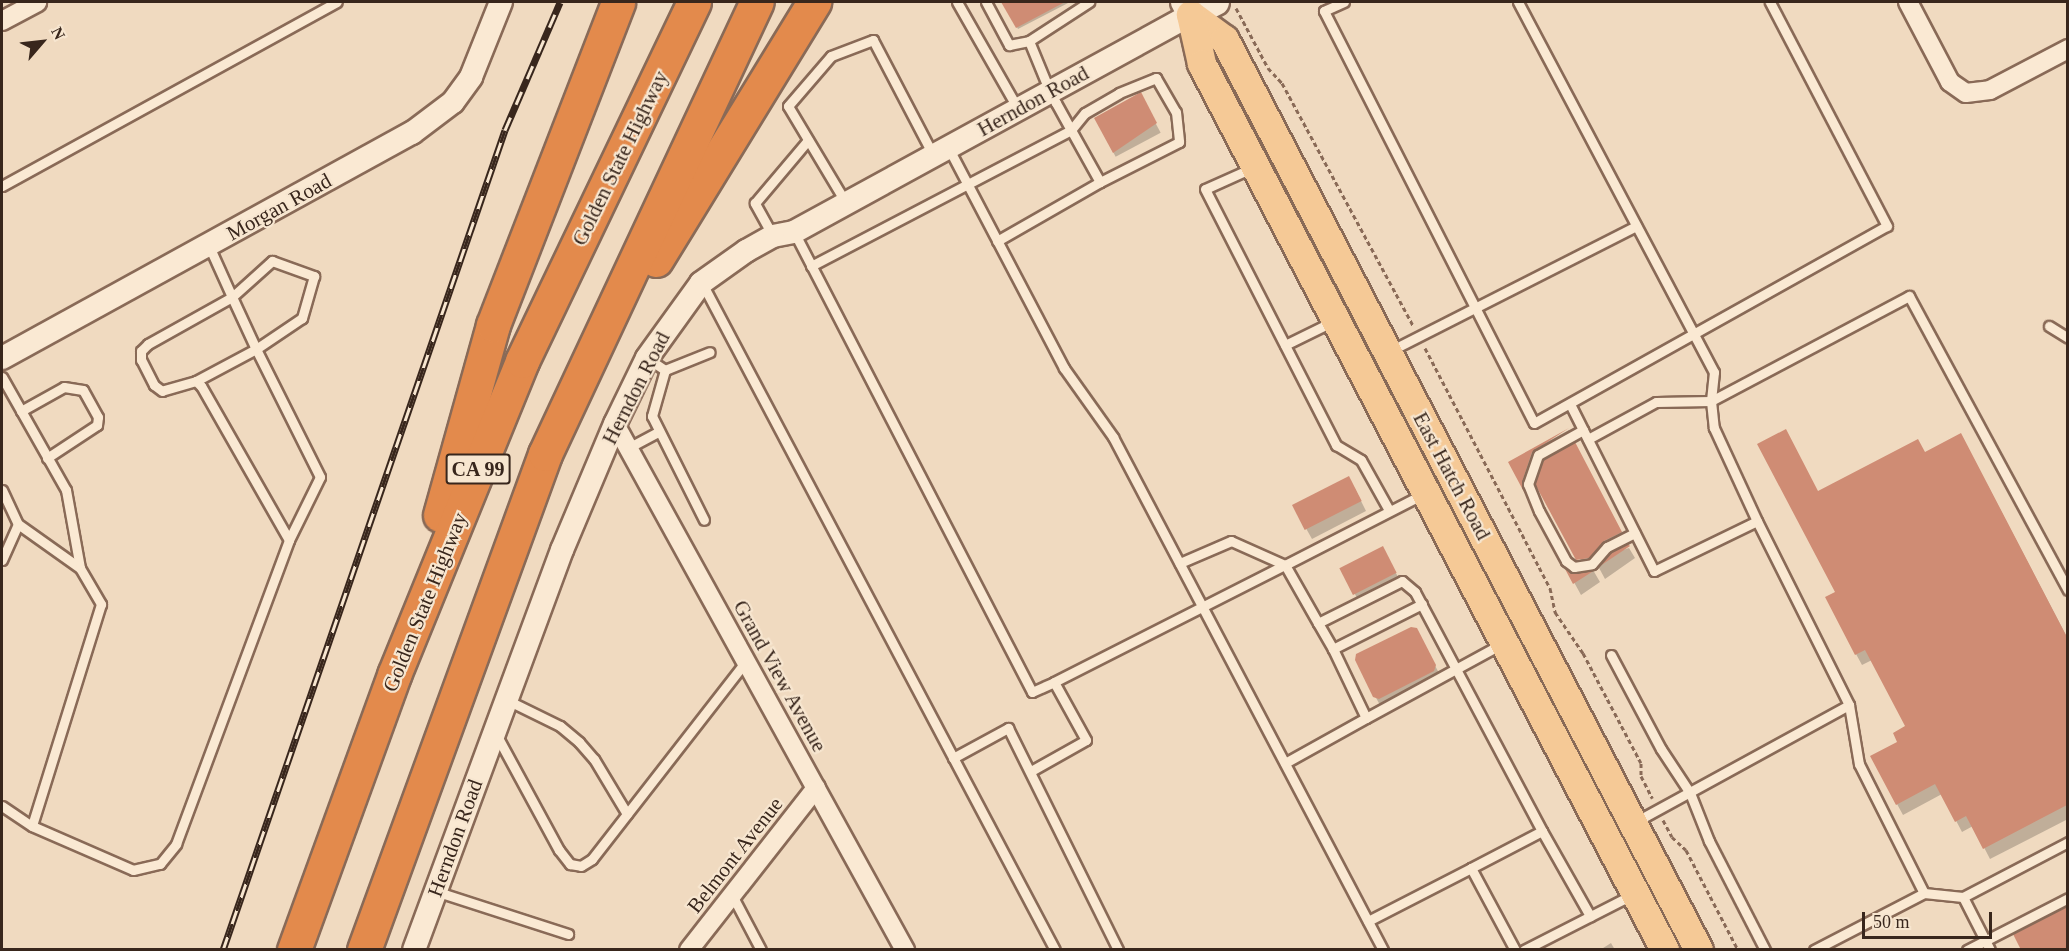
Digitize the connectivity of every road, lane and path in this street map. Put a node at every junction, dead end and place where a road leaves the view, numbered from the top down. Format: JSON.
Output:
{"nodes":[{"id":1,"x":37,"y":2,"type":"edge"},
{"id":2,"x":337,"y":2,"type":"edge"},
{"id":3,"x":501,"y":2,"type":"edge"},
{"id":4,"x":618,"y":2,"type":"edge"},
{"id":5,"x":677,"y":2,"type":"edge"},
{"id":6,"x":694,"y":2,"type":"edge"},
{"id":7,"x":757,"y":2,"type":"edge"},
{"id":8,"x":814,"y":2,"type":"edge"},
{"id":9,"x":957,"y":2,"type":"edge"},
{"id":10,"x":986,"y":2,"type":"edge"},
{"id":11,"x":1089,"y":2,"type":"edge"},
{"id":12,"x":1216,"y":2,"type":"edge"},
{"id":13,"x":1233,"y":2,"type":"edge"},
{"id":14,"x":1344,"y":2,"type":"edge"},
{"id":15,"x":1520,"y":2,"type":"edge"},
{"id":16,"x":1770,"y":2,"type":"edge"},
{"id":17,"x":1908,"y":2,"type":"edge"},
{"id":18,"x":1187,"y":8,"type":"edge"},
{"id":19,"x":2,"y":21,"type":"edge"},
{"id":20,"x":1029,"y":41,"type":"junction"},
{"id":21,"x":2067,"y":49,"type":"edge"},
{"id":22,"x":1050,"y":92,"type":"junction"},
{"id":23,"x":1018,"y":109,"type":"junction"},
{"id":24,"x":1071,"y":130,"type":"junction"},
{"id":25,"x":808,"y":140,"type":"junction"},
{"id":26,"x":941,"y":151,"type":"junction"},
{"id":27,"x":617,"y":163,"type":"junction"},
{"id":28,"x":1256,"y":167,"type":"junction"},
{"id":29,"x":1100,"y":182,"type":"junction"},
{"id":30,"x":967,"y":183,"type":"junction"},
{"id":31,"x":2,"y":186,"type":"edge"},
{"id":32,"x":846,"y":203,"type":"junction"},
{"id":33,"x":1636,"y":226,"type":"junction"},
{"id":34,"x":784,"y":234,"type":"junction"},
{"id":35,"x":998,"y":241,"type":"junction"},
{"id":36,"x":209,"y":246,"type":"junction"},
{"id":37,"x":811,"y":266,"type":"junction"},
{"id":38,"x":701,"y":283,"type":"junction"},
{"id":39,"x":232,"y":297,"type":"junction"},
{"id":40,"x":1476,"y":310,"type":"junction"},
{"id":41,"x":1336,"y":320,"type":"junction"},
{"id":42,"x":2049,"y":326,"type":"dead end"},
{"id":43,"x":1419,"y":336,"type":"junction"},
{"id":44,"x":1695,"y":336,"type":"junction"},
{"id":45,"x":2067,"y":338,"type":"edge"},
{"id":46,"x":1285,"y":345,"type":"junction"},
{"id":47,"x":256,"y":349,"type":"junction"},
{"id":48,"x":594,"y":351,"type":"junction"},
{"id":49,"x":710,"y":352,"type":"dead end"},
{"id":50,"x":1388,"y":352,"type":"junction"},
{"id":51,"x":2,"y":358,"type":"edge"},
{"id":52,"x":656,"y":364,"type":"junction"},
{"id":53,"x":2,"y":377,"type":"edge"},
{"id":54,"x":196,"y":381,"type":"junction"},
{"id":55,"x":1711,"y":400,"type":"junction"},
{"id":56,"x":1570,"y":404,"type":"junction"},
{"id":57,"x":21,"y":411,"type":"junction"},
{"id":58,"x":615,"y":424,"type":"junction"},
{"id":59,"x":658,"y":432,"type":"junction"},
{"id":60,"x":1585,"y":435,"type":"junction"},
{"id":61,"x":628,"y":448,"type":"junction"},
{"id":62,"x":47,"y":458,"type":"junction"},
{"id":63,"x":2,"y":490,"type":"edge"},
{"id":64,"x":1426,"y":492,"type":"junction"},
{"id":65,"x":1389,"y":510,"type":"junction"},
{"id":66,"x":704,"y":520,"type":"dead end"},
{"id":67,"x":1757,"y":521,"type":"junction"},
{"id":68,"x":18,"y":524,"type":"junction"},
{"id":69,"x":1635,"y":533,"type":"junction"},
{"id":70,"x":289,"y":540,"type":"junction"},
{"id":71,"x":2,"y":560,"type":"edge"},
{"id":72,"x":1180,"y":563,"type":"junction"},
{"id":73,"x":1285,"y":565,"type":"junction"},
{"id":74,"x":80,"y":568,"type":"junction"},
{"id":75,"x":2067,"y":590,"type":"edge"},
{"id":76,"x":1422,"y":604,"type":"junction"},
{"id":77,"x":1202,"y":607,"type":"junction"},
{"id":78,"x":1318,"y":623,"type":"junction"},
{"id":79,"x":1505,"y":643,"type":"junction"},
{"id":80,"x":1333,"y":649,"type":"junction"},
{"id":81,"x":1611,"y":655,"type":"dead end"},
{"id":82,"x":746,"y":661,"type":"junction"},
{"id":83,"x":1457,"y":669,"type":"junction"},
{"id":84,"x":394,"y":675,"type":"junction"},
{"id":85,"x":1054,"y":682,"type":"junction"},
{"id":86,"x":507,"y":700,"type":"junction"},
{"id":87,"x":1850,"y":705,"type":"junction"},
{"id":88,"x":1366,"y":718,"type":"junction"},
{"id":89,"x":495,"y":731,"type":"junction"},
{"id":90,"x":953,"y":758,"type":"junction"},
{"id":91,"x":1285,"y":763,"type":"junction"},
{"id":92,"x":1030,"y":771,"type":"junction"},
{"id":93,"x":816,"y":788,"type":"junction"},
{"id":94,"x":1690,"y":793,"type":"junction"},
{"id":95,"x":2,"y":806,"type":"edge"},
{"id":96,"x":1657,"y":810,"type":"junction"},
{"id":97,"x":627,"y":814,"type":"junction"},
{"id":98,"x":1632,"y":823,"type":"junction"},
{"id":99,"x":32,"y":826,"type":"junction"},
{"id":100,"x":1542,"y":831,"type":"junction"},
{"id":101,"x":2067,"y":842,"type":"edge"},
{"id":102,"x":1471,"y":868,"type":"junction"},
{"id":103,"x":435,"y":891,"type":"junction"},
{"id":104,"x":1635,"y":893,"type":"junction"},
{"id":105,"x":1924,"y":893,"type":"junction"},
{"id":106,"x":732,"y":895,"type":"junction"},
{"id":107,"x":1963,"y":897,"type":"junction"},
{"id":108,"x":2067,"y":898,"type":"edge"},
{"id":109,"x":1590,"y":916,"type":"junction"},
{"id":110,"x":1368,"y":921,"type":"junction"},
{"id":111,"x":567,"y":934,"type":"dead end"},
{"id":112,"x":1987,"y":945,"type":"edge"},
{"id":113,"x":294,"y":950,"type":"edge"},
{"id":114,"x":364,"y":950,"type":"edge"},
{"id":115,"x":414,"y":950,"type":"edge"},
{"id":116,"x":689,"y":950,"type":"edge"},
{"id":117,"x":760,"y":950,"type":"edge"},
{"id":118,"x":905,"y":950,"type":"edge"},
{"id":119,"x":1055,"y":950,"type":"edge"},
{"id":120,"x":1118,"y":950,"type":"edge"},
{"id":121,"x":1383,"y":950,"type":"edge"},
{"id":122,"x":1515,"y":950,"type":"edge"},
{"id":123,"x":1524,"y":950,"type":"edge"},
{"id":124,"x":1665,"y":950,"type":"edge"},
{"id":125,"x":1699,"y":950,"type":"edge"},
{"id":126,"x":1738,"y":950,"type":"edge"},
{"id":127,"x":1765,"y":950,"type":"edge"},
{"id":128,"x":1814,"y":950,"type":"edge"},
{"id":129,"x":1967,"y":950,"type":"edge"}],
"edges":[{"from":1,"to":19,"type":"street"},
{"from":2,"to":31,"type":"lane"},
{"from":3,"to":36,"type":"street","name":"Morgan Road"},
{"from":4,"to":84,"type":"highway"},
{"from":5,"to":27,"type":"highway"},
{"from":6,"to":27,"type":"highway","name":"Golden State Highway","number":"CA 99"},
{"from":7,"to":48,"type":"highway","number":"CA 99"},
{"from":8,"to":48,"type":"highway"},
{"from":9,"to":23,"type":"lane"},
{"from":10,"to":20,"type":"lane"},
{"from":11,"to":20,"type":"lane"},
{"from":12,"to":18,"type":"main road","name":"Herndon Road"},
{"from":13,"to":43,"type":"path"},
{"from":14,"to":40,"type":"lane"},
{"from":15,"to":33,"type":"lane"},
{"from":16,"to":44,"type":"lane"},
{"from":17,"to":21,"type":"street"},
{"from":18,"to":22,"type":"street","name":"Herndon Road"},
{"from":18,"to":28,"type":"main road","name":"East Hatch Road"},
{"from":18,"to":50,"type":"main road","name":"East Hatch Road"},
{"from":20,"to":22,"type":"lane"},
{"from":22,"to":23,"type":"street","name":"Herndon Road"},
{"from":22,"to":24,"type":"lane"},
{"from":23,"to":26,"type":"street","name":"Herndon Road"},
{"from":24,"to":29,"type":"lane"},
{"from":24,"to":29,"type":"lane"},
{"from":24,"to":30,"type":"lane"},
{"from":25,"to":26,"type":"lane"},
{"from":25,"to":32,"type":"lane"},
{"from":25,"to":34,"type":"lane"},
{"from":26,"to":30,"type":"lane"},
{"from":26,"to":32,"type":"street","name":"Herndon Road"},
{"from":27,"to":84,"type":"highway","name":"Golden State Highway","number":"CA 99"},
{"from":28,"to":41,"type":"main road","name":"East Hatch Road"},
{"from":28,"to":46,"type":"lane"},
{"from":29,"to":35,"type":"lane"},
{"from":30,"to":35,"type":"lane"},
{"from":30,"to":37,"type":"lane"},
{"from":32,"to":34,"type":"street","name":"Herndon Road"},
{"from":33,"to":40,"type":"lane"},
{"from":33,"to":44,"type":"lane"},
{"from":34,"to":37,"type":"lane"},
{"from":34,"to":38,"type":"street","name":"Herndon Road"},
{"from":35,"to":72,"type":"lane"},
{"from":36,"to":39,"type":"lane"},
{"from":36,"to":51,"type":"street","name":"Morgan Road"},
{"from":37,"to":85,"type":"lane"},
{"from":38,"to":52,"type":"street","name":"Herndon Road"},
{"from":38,"to":90,"type":"lane"},
{"from":39,"to":47,"type":"lane"},
{"from":39,"to":47,"type":"lane"},
{"from":39,"to":54,"type":"lane"},
{"from":40,"to":43,"type":"lane"},
{"from":40,"to":56,"type":"lane"},
{"from":41,"to":46,"type":"lane"},
{"from":41,"to":64,"type":"main road","name":"East Hatch Road"},
{"from":42,"to":45,"type":"lane"},
{"from":43,"to":50,"type":"lane"},
{"from":43,"to":96,"type":"path"},
{"from":44,"to":55,"type":"lane"},
{"from":44,"to":56,"type":"lane"},
{"from":46,"to":65,"type":"lane"},
{"from":47,"to":54,"type":"lane"},
{"from":47,"to":70,"type":"lane"},
{"from":48,"to":114,"type":"highway","number":"CA 99"},
{"from":49,"to":52,"type":"lane"},
{"from":50,"to":98,"type":"main road","name":"East Hatch Road"},
{"from":52,"to":58,"type":"street","name":"Herndon Road"},
{"from":52,"to":59,"type":"lane"},
{"from":53,"to":57,"type":"lane"},
{"from":54,"to":70,"type":"lane"},
{"from":55,"to":60,"type":"lane"},
{"from":55,"to":67,"type":"lane"},
{"from":55,"to":75,"type":"lane"},
{"from":56,"to":60,"type":"lane"},
{"from":57,"to":62,"type":"lane"},
{"from":57,"to":62,"type":"lane"},
{"from":58,"to":61,"type":"street","name":"Grand View Avenue"},
{"from":58,"to":86,"type":"street","name":"Herndon Road"},
{"from":59,"to":61,"type":"lane"},
{"from":59,"to":66,"type":"lane"},
{"from":60,"to":69,"type":"lane"},
{"from":60,"to":69,"type":"lane"},
{"from":61,"to":82,"type":"street","name":"Grand View Avenue"},
{"from":62,"to":74,"type":"lane"},
{"from":63,"to":68,"type":"lane"},
{"from":64,"to":65,"type":"lane"},
{"from":64,"to":79,"type":"main road","name":"East Hatch Road"},
{"from":65,"to":73,"type":"lane"},
{"from":67,"to":69,"type":"lane"},
{"from":67,"to":87,"type":"lane"},
{"from":68,"to":71,"type":"lane"},
{"from":68,"to":74,"type":"lane"},
{"from":70,"to":99,"type":"lane"},
{"from":72,"to":73,"type":"lane"},
{"from":72,"to":77,"type":"lane"},
{"from":73,"to":77,"type":"lane"},
{"from":73,"to":78,"type":"lane"},
{"from":74,"to":99,"type":"lane"},
{"from":76,"to":78,"type":"lane"},
{"from":76,"to":80,"type":"lane"},
{"from":76,"to":83,"type":"lane"},
{"from":77,"to":85,"type":"lane"},
{"from":77,"to":91,"type":"lane"},
{"from":78,"to":80,"type":"lane"},
{"from":79,"to":83,"type":"lane"},
{"from":79,"to":104,"type":"main road","name":"East Hatch Road"},
{"from":80,"to":88,"type":"lane"},
{"from":81,"to":94,"type":"lane"},
{"from":82,"to":93,"type":"street","name":"Grand View Avenue"},
{"from":82,"to":97,"type":"lane"},
{"from":83,"to":88,"type":"lane"},
{"from":83,"to":100,"type":"lane"},
{"from":84,"to":113,"type":"highway","name":"Golden State Highway","number":"CA 99"},
{"from":85,"to":92,"type":"lane"},
{"from":86,"to":89,"type":"street","name":"Herndon Road"},
{"from":86,"to":97,"type":"lane"},
{"from":87,"to":94,"type":"lane"},
{"from":87,"to":105,"type":"lane"},
{"from":88,"to":91,"type":"lane"},
{"from":89,"to":97,"type":"lane"},
{"from":89,"to":103,"type":"street","name":"Herndon Road"},
{"from":90,"to":92,"type":"lane"},
{"from":90,"to":119,"type":"lane"},
{"from":91,"to":110,"type":"lane"},
{"from":92,"to":120,"type":"lane"},
{"from":93,"to":106,"type":"street","name":"Belmont Avenue"},
{"from":93,"to":118,"type":"street","name":"Grand View Avenue"},
{"from":94,"to":96,"type":"lane"},
{"from":94,"to":127,"type":"lane"},
{"from":95,"to":99,"type":"lane"},
{"from":96,"to":98,"type":"lane"},
{"from":96,"to":126,"type":"path"},
{"from":98,"to":125,"type":"main road","name":"East Hatch Road"},
{"from":100,"to":102,"type":"lane"},
{"from":100,"to":109,"type":"lane"},
{"from":101,"to":107,"type":"lane"},
{"from":102,"to":110,"type":"lane"},
{"from":102,"to":122,"type":"lane"},
{"from":103,"to":111,"type":"lane"},
{"from":103,"to":115,"type":"street","name":"Herndon Road"},
{"from":104,"to":109,"type":"lane"},
{"from":104,"to":124,"type":"main road","name":"East Hatch Road"},
{"from":105,"to":107,"type":"lane"},
{"from":105,"to":128,"type":"lane"},
{"from":106,"to":116,"type":"street","name":"Belmont Avenue"},
{"from":106,"to":117,"type":"lane"},
{"from":107,"to":112,"type":"lane"},
{"from":108,"to":112,"type":"lane"},
{"from":109,"to":123,"type":"lane"},
{"from":110,"to":121,"type":"lane"},
{"from":112,"to":129,"type":"lane"}]}
